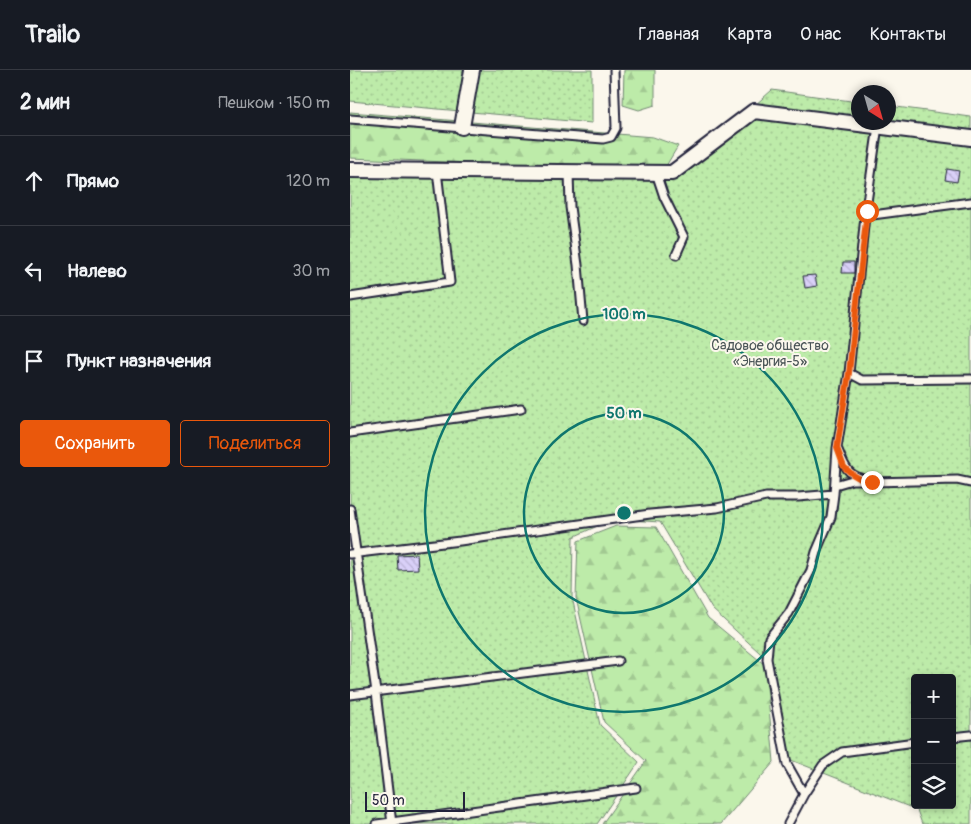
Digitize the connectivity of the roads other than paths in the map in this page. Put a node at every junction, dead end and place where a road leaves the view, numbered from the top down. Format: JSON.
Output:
{"nodes":[{"id":1,"x":472,"y":70,"type":"edge"},
{"id":2,"x":614,"y":70,"type":"edge"},
{"id":3,"x":350,"y":119,"type":"edge"},
{"id":4,"x":851,"y":123,"type":"edge"},
{"id":5,"x":462,"y":127,"type":"junction"},
{"id":6,"x":896,"y":128,"type":"edge"},
{"id":7,"x":877,"y":130,"type":"edge"},
{"id":8,"x":971,"y":138,"type":"edge"},
{"id":9,"x":350,"y":170,"type":"edge"},
{"id":10,"x":437,"y":171,"type":"junction"},
{"id":11,"x":569,"y":172,"type":"junction"},
{"id":12,"x":656,"y":173,"type":"junction"},
{"id":13,"x":971,"y":202,"type":"edge"},
{"id":14,"x":866,"y":216,"type":"junction"},
{"id":15,"x":676,"y":255,"type":"dead end"},
{"id":16,"x":350,"y":297,"type":"edge"},
{"id":17,"x":583,"y":321,"type":"dead end"},
{"id":18,"x":849,"y":373,"type":"junction"},
{"id":19,"x":971,"y":379,"type":"edge"},
{"id":20,"x":521,"y":409,"type":"dead end"},
{"id":21,"x":350,"y":434,"type":"edge"},
{"id":22,"x":837,"y":448,"type":"junction"},
{"id":23,"x":862,"y":480,"type":"junction"},
{"id":24,"x":971,"y":483,"type":"edge"},
{"id":25,"x":835,"y":486,"type":"junction"},
{"id":26,"x":834,"y":494,"type":"junction"},
{"id":27,"x":350,"y":509,"type":"edge"},
{"id":28,"x":353,"y":554,"type":"edge"},
{"id":29,"x":618,"y":661,"type":"dead end"},
{"id":30,"x":376,"y":692,"type":"junction"},
{"id":31,"x":350,"y":695,"type":"edge"},
{"id":32,"x":971,"y":735,"type":"edge"},
{"id":33,"x":956,"y":737,"type":"edge"},
{"id":34,"x":911,"y":743,"type":"edge"},
{"id":35,"x":636,"y":788,"type":"dead end"},
{"id":36,"x":804,"y":794,"type":"junction"},
{"id":37,"x":392,"y":823,"type":"edge"},
{"id":38,"x":377,"y":824,"type":"edge"},
{"id":39,"x":788,"y":824,"type":"edge"}],
"edges":[{"from":1,"to":5,"type":"street"},
{"from":2,"to":5,"type":"lane"},
{"from":3,"to":5,"type":"lane"},
{"from":4,"to":12,"type":"street"},
{"from":6,"to":8,"type":"street"},
{"from":7,"to":14,"type":"lane"},
{"from":9,"to":10,"type":"street"},
{"from":10,"to":11,"type":"street"},
{"from":10,"to":16,"type":"lane"},
{"from":11,"to":12,"type":"street"},
{"from":11,"to":17,"type":"lane"},
{"from":12,"to":15,"type":"lane"},
{"from":13,"to":14,"type":"lane"},
{"from":14,"to":18,"type":"lane"},
{"from":18,"to":19,"type":"lane"},
{"from":18,"to":22,"type":"lane"},
{"from":20,"to":21,"type":"lane"},
{"from":22,"to":23,"type":"lane"},
{"from":22,"to":25,"type":"lane"},
{"from":23,"to":24,"type":"lane"},
{"from":23,"to":25,"type":"lane"},
{"from":25,"to":26,"type":"lane"},
{"from":26,"to":28,"type":"lane"},
{"from":26,"to":36,"type":"lane"},
{"from":27,"to":28,"type":"lane"},
{"from":28,"to":30,"type":"lane"},
{"from":29,"to":30,"type":"lane"},
{"from":30,"to":31,"type":"lane"},
{"from":30,"to":37,"type":"lane"},
{"from":32,"to":33,"type":"lane"},
{"from":34,"to":36,"type":"lane"},
{"from":35,"to":37,"type":"lane"},
{"from":36,"to":39,"type":"lane"},
{"from":37,"to":38,"type":"lane"}]}
